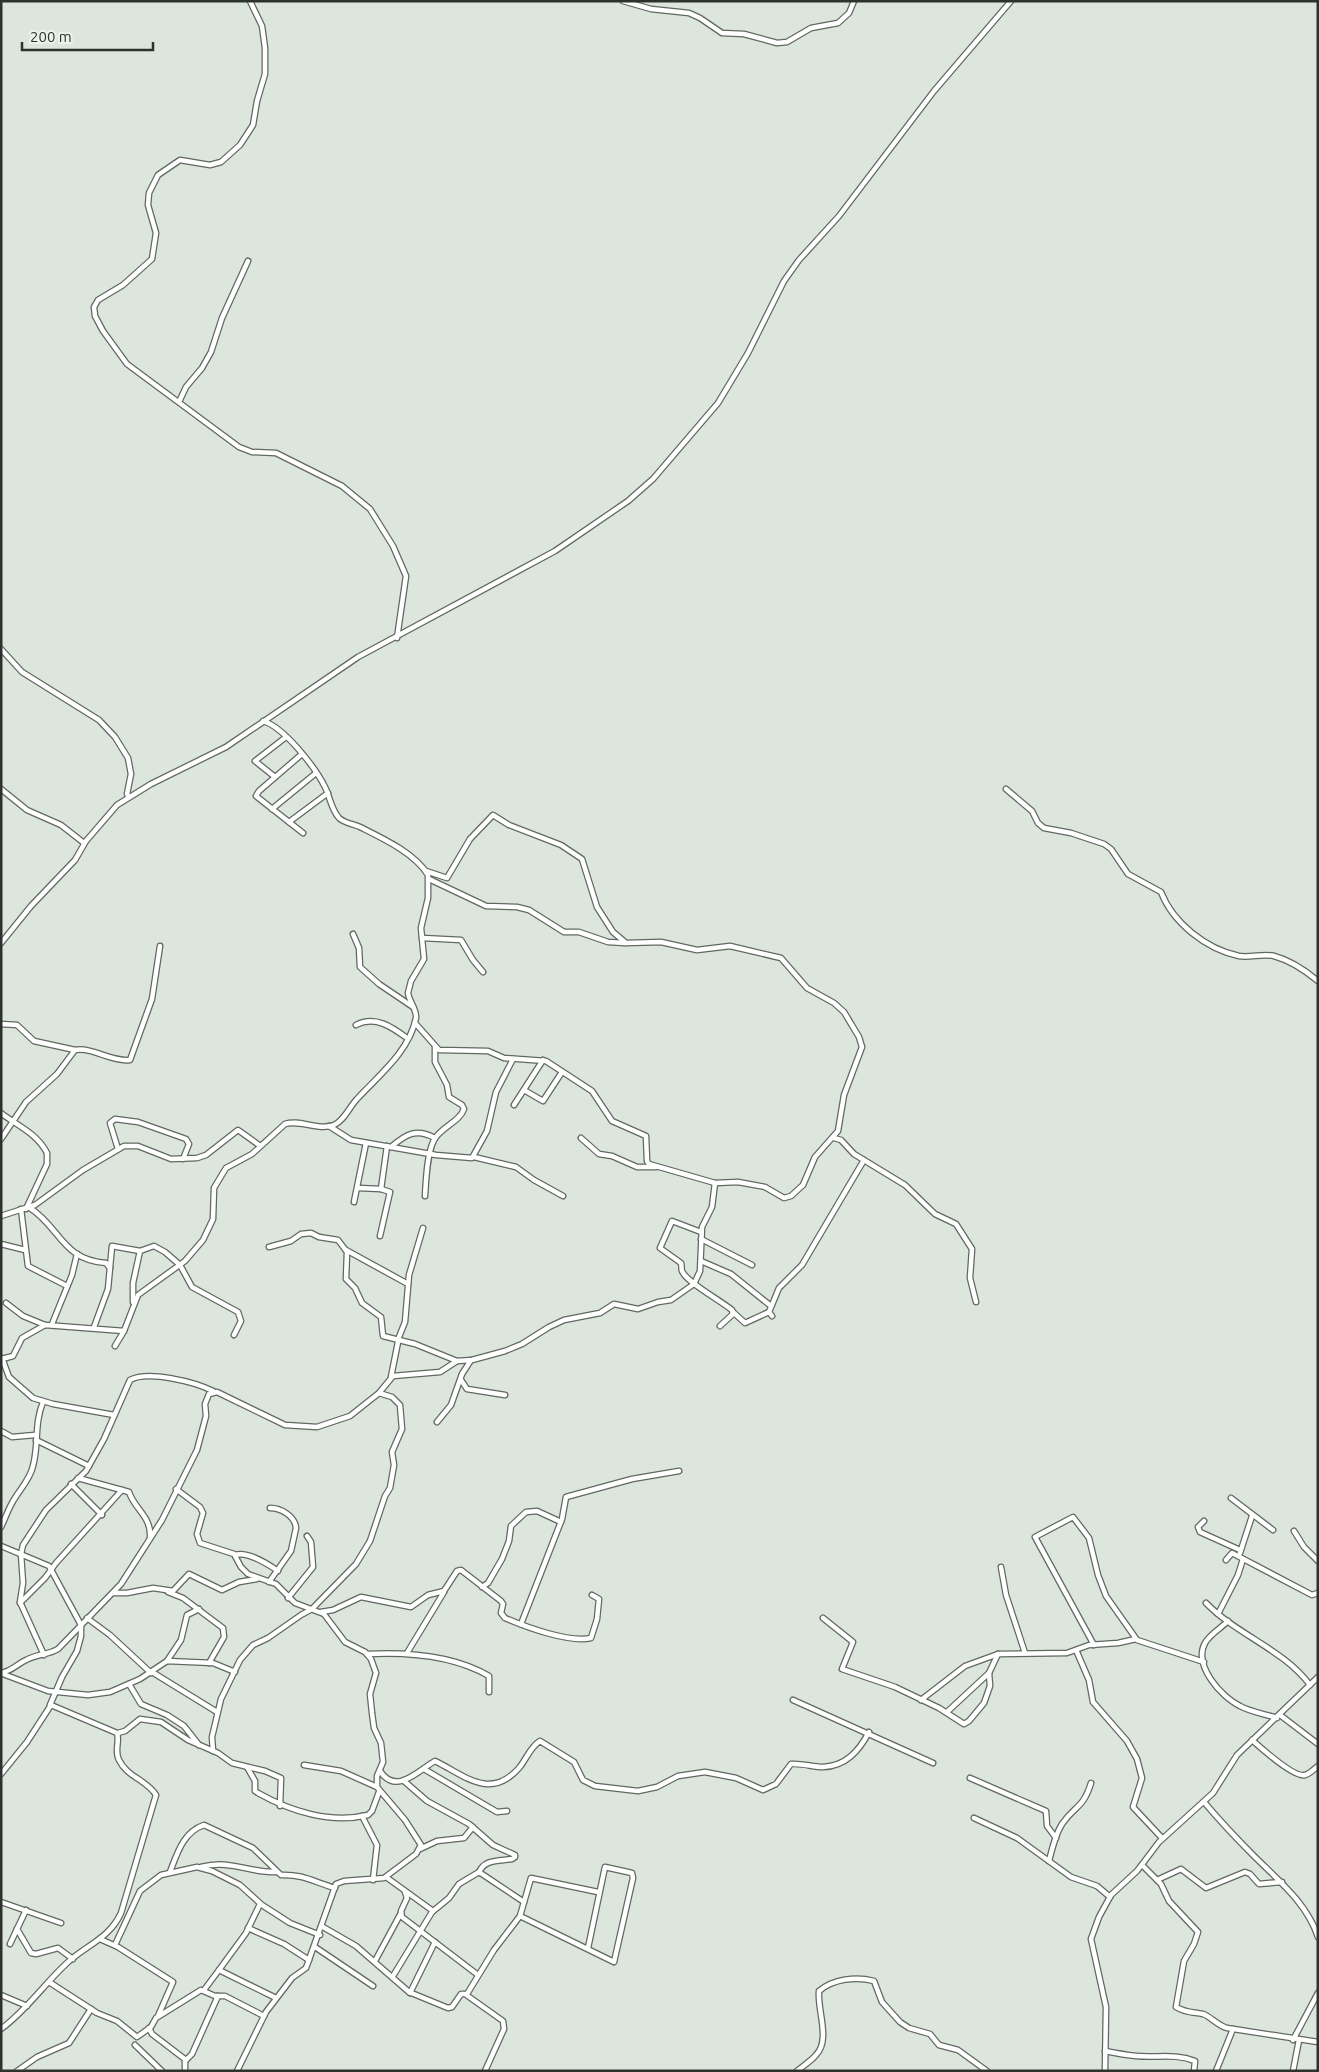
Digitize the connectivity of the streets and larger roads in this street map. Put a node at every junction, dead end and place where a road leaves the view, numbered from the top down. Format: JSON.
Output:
{"nodes":[{"id":1,"x":250,"y":1,"type":"edge"},
{"id":2,"x":623,"y":1,"type":"edge"},
{"id":3,"x":854,"y":1,"type":"edge"},
{"id":4,"x":1011,"y":1,"type":"edge"},
{"id":5,"x":248,"y":261,"type":"dead end"},
{"id":6,"x":179,"y":402,"type":"junction"},
{"id":7,"x":397,"y":638,"type":"junction"},
{"id":8,"x":1,"y":648,"type":"edge"},
{"id":9,"x":263,"y":721,"type":"junction"},
{"id":10,"x":286,"y":736,"type":"junction"},
{"id":11,"x":302,"y":754,"type":"junction"},
{"id":12,"x":316,"y":773,"type":"junction"},
{"id":13,"x":275,"y":777,"type":"junction"},
{"id":14,"x":1,"y":789,"type":"edge"},
{"id":15,"x":1006,"y":789,"type":"dead end"},
{"id":16,"x":328,"y":793,"type":"junction"},
{"id":17,"x":129,"y":797,"type":"junction"},
{"id":18,"x":272,"y":809,"type":"junction"},
{"id":19,"x":289,"y":822,"type":"junction"},
{"id":20,"x":303,"y":833,"type":"dead end"},
{"id":21,"x":84,"y":843,"type":"junction"},
{"id":22,"x":426,"y":871,"type":"junction"},
{"id":23,"x":429,"y":879,"type":"junction"},
{"id":24,"x":353,"y":934,"type":"dead end"},
{"id":25,"x":422,"y":938,"type":"junction"},
{"id":26,"x":1,"y":943,"type":"edge"},
{"id":27,"x":626,"y":943,"type":"junction"},
{"id":28,"x":160,"y":946,"type":"dead end"},
{"id":29,"x":483,"y":972,"type":"dead end"},
{"id":30,"x":1318,"y":981,"type":"edge"},
{"id":31,"x":414,"y":1008,"type":"junction"},
{"id":32,"x":415,"y":1023,"type":"junction"},
{"id":33,"x":1,"y":1024,"type":"edge"},
{"id":34,"x":356,"y":1025,"type":"dead end"},
{"id":35,"x":407,"y":1038,"type":"junction"},
{"id":36,"x":435,"y":1047,"type":"junction"},
{"id":37,"x":75,"y":1050,"type":"junction"},
{"id":38,"x":513,"y":1058,"type":"junction"},
{"id":39,"x":543,"y":1060,"type":"junction"},
{"id":40,"x":562,"y":1072,"type":"junction"},
{"id":41,"x":524,"y":1090,"type":"junction"},
{"id":42,"x":514,"y":1105,"type":"dead end"},
{"id":43,"x":1,"y":1112,"type":"edge"},
{"id":44,"x":12,"y":1123,"type":"junction"},
{"id":45,"x":329,"y":1126,"type":"junction"},
{"id":46,"x":435,"y":1138,"type":"junction"},
{"id":47,"x":581,"y":1138,"type":"dead end"},
{"id":48,"x":834,"y":1138,"type":"junction"},
{"id":49,"x":1,"y":1139,"type":"edge"},
{"id":50,"x":366,"y":1143,"type":"junction"},
{"id":51,"x":259,"y":1145,"type":"junction"},
{"id":52,"x":389,"y":1147,"type":"junction"},
{"id":53,"x":118,"y":1149,"type":"junction"},
{"id":54,"x":431,"y":1154,"type":"junction"},
{"id":55,"x":474,"y":1157,"type":"junction"},
{"id":56,"x":183,"y":1159,"type":"junction"},
{"id":57,"x":864,"y":1160,"type":"junction"},
{"id":58,"x":658,"y":1167,"type":"junction"},
{"id":59,"x":715,"y":1183,"type":"junction"},
{"id":60,"x":358,"y":1188,"type":"junction"},
{"id":61,"x":381,"y":1189,"type":"junction"},
{"id":62,"x":425,"y":1196,"type":"dead end"},
{"id":63,"x":563,"y":1196,"type":"dead end"},
{"id":64,"x":354,"y":1202,"type":"dead end"},
{"id":65,"x":26,"y":1209,"type":"junction"},
{"id":66,"x":1,"y":1216,"type":"edge"},
{"id":67,"x":423,"y":1228,"type":"dead end"},
{"id":68,"x":702,"y":1232,"type":"junction"},
{"id":69,"x":380,"y":1236,"type":"dead end"},
{"id":70,"x":701,"y":1239,"type":"junction"},
{"id":71,"x":1,"y":1244,"type":"edge"},
{"id":72,"x":269,"y":1247,"type":"dead end"},
{"id":73,"x":25,"y":1250,"type":"junction"},
{"id":74,"x":346,"y":1250,"type":"junction"},
{"id":75,"x":140,"y":1251,"type":"junction"},
{"id":76,"x":77,"y":1254,"type":"junction"},
{"id":77,"x":701,"y":1261,"type":"junction"},
{"id":78,"x":180,"y":1265,"type":"junction"},
{"id":79,"x":752,"y":1265,"type":"dead end"},
{"id":80,"x":110,"y":1269,"type":"junction"},
{"id":81,"x":408,"y":1284,"type":"junction"},
{"id":82,"x":694,"y":1284,"type":"junction"},
{"id":83,"x":67,"y":1286,"type":"junction"},
{"id":84,"x":976,"y":1302,"type":"dead end"},
{"id":85,"x":6,"y":1303,"type":"dead end"},
{"id":86,"x":133,"y":1303,"type":"junction"},
{"id":87,"x":771,"y":1306,"type":"junction"},
{"id":88,"x":733,"y":1312,"type":"junction"},
{"id":89,"x":52,"y":1324,"type":"junction"},
{"id":90,"x":45,"y":1325,"type":"junction"},
{"id":91,"x":720,"y":1326,"type":"dead end"},
{"id":92,"x":94,"y":1327,"type":"junction"},
{"id":93,"x":124,"y":1331,"type":"junction"},
{"id":94,"x":234,"y":1334,"type":"dead end"},
{"id":95,"x":398,"y":1339,"type":"junction"},
{"id":96,"x":115,"y":1346,"type":"dead end"},
{"id":97,"x":2,"y":1358,"type":"edge"},
{"id":98,"x":471,"y":1360,"type":"junction"},
{"id":99,"x":457,"y":1361,"type":"junction"},
{"id":100,"x":391,"y":1377,"type":"junction"},
{"id":101,"x":461,"y":1380,"type":"junction"},
{"id":102,"x":213,"y":1391,"type":"junction"},
{"id":103,"x":379,"y":1393,"type":"junction"},
{"id":104,"x":505,"y":1395,"type":"dead end"},
{"id":105,"x":43,"y":1402,"type":"junction"},
{"id":106,"x":114,"y":1415,"type":"junction"},
{"id":107,"x":437,"y":1422,"type":"dead end"},
{"id":108,"x":2,"y":1431,"type":"edge"},
{"id":109,"x":1,"y":1438,"type":"edge"},
{"id":110,"x":36,"y":1438,"type":"junction"},
{"id":111,"x":89,"y":1466,"type":"junction"},
{"id":112,"x":679,"y":1471,"type":"dead end"},
{"id":113,"x":78,"y":1478,"type":"junction"},
{"id":114,"x":71,"y":1484,"type":"junction"},
{"id":115,"x":176,"y":1489,"type":"junction"},
{"id":116,"x":122,"y":1490,"type":"junction"},
{"id":117,"x":1232,"y":1498,"type":"dead end"},
{"id":118,"x":270,"y":1508,"type":"dead end"},
{"id":119,"x":102,"y":1514,"type":"junction"},
{"id":120,"x":1252,"y":1516,"type":"junction"},
{"id":121,"x":1204,"y":1521,"type":"dead end"},
{"id":122,"x":561,"y":1522,"type":"junction"},
{"id":123,"x":1,"y":1528,"type":"edge"},
{"id":124,"x":1273,"y":1530,"type":"dead end"},
{"id":125,"x":1294,"y":1531,"type":"dead end"},
{"id":126,"x":307,"y":1536,"type":"dead end"},
{"id":127,"x":150,"y":1540,"type":"junction"},
{"id":128,"x":1,"y":1546,"type":"edge"},
{"id":129,"x":1240,"y":1550,"type":"junction"},
{"id":130,"x":21,"y":1554,"type":"junction"},
{"id":131,"x":235,"y":1554,"type":"junction"},
{"id":132,"x":1241,"y":1557,"type":"junction"},
{"id":133,"x":1226,"y":1560,"type":"dead end"},
{"id":134,"x":1318,"y":1561,"type":"edge"},
{"id":135,"x":1000,"y":1567,"type":"dead end"},
{"id":136,"x":51,"y":1569,"type":"junction"},
{"id":137,"x":278,"y":1571,"type":"junction"},
{"id":138,"x":259,"y":1579,"type":"junction"},
{"id":139,"x":269,"y":1582,"type":"junction"},
{"id":140,"x":482,"y":1586,"type":"junction"},
{"id":141,"x":165,"y":1590,"type":"junction"},
{"id":142,"x":444,"y":1591,"type":"junction"},
{"id":143,"x":112,"y":1593,"type":"junction"},
{"id":144,"x":1318,"y":1593,"type":"edge"},
{"id":145,"x":592,"y":1595,"type":"dead end"},
{"id":146,"x":288,"y":1598,"type":"junction"},
{"id":147,"x":20,"y":1603,"type":"junction"},
{"id":148,"x":1206,"y":1603,"type":"dead end"},
{"id":149,"x":199,"y":1609,"type":"junction"},
{"id":150,"x":312,"y":1609,"type":"junction"},
{"id":151,"x":320,"y":1612,"type":"junction"},
{"id":152,"x":1218,"y":1614,"type":"junction"},
{"id":153,"x":87,"y":1618,"type":"junction"},
{"id":154,"x":823,"y":1618,"type":"dead end"},
{"id":155,"x":1228,"y":1621,"type":"junction"},
{"id":156,"x":81,"y":1624,"type":"junction"},
{"id":157,"x":522,"y":1624,"type":"junction"},
{"id":158,"x":1136,"y":1639,"type":"junction"},
{"id":159,"x":1094,"y":1645,"type":"junction"},
{"id":160,"x":1076,"y":1650,"type":"junction"},
{"id":161,"x":407,"y":1653,"type":"junction"},
{"id":162,"x":1025,"y":1653,"type":"junction"},
{"id":163,"x":367,"y":1654,"type":"junction"},
{"id":164,"x":998,"y":1654,"type":"junction"},
{"id":165,"x":44,"y":1655,"type":"junction"},
{"id":166,"x":167,"y":1661,"type":"junction"},
{"id":167,"x":1204,"y":1662,"type":"junction"},
{"id":168,"x":209,"y":1663,"type":"junction"},
{"id":169,"x":235,"y":1672,"type":"junction"},
{"id":170,"x":1,"y":1673,"type":"edge"},
{"id":171,"x":151,"y":1673,"type":"junction"},
{"id":172,"x":989,"y":1673,"type":"junction"},
{"id":173,"x":1318,"y":1677,"type":"edge"},
{"id":174,"x":129,"y":1684,"type":"junction"},
{"id":175,"x":1310,"y":1685,"type":"junction"},
{"id":176,"x":56,"y":1692,"type":"junction"},
{"id":177,"x":489,"y":1692,"type":"dead end"},
{"id":178,"x":794,"y":1700,"type":"dead end"},
{"id":179,"x":921,"y":1700,"type":"junction"},
{"id":180,"x":50,"y":1705,"type":"junction"},
{"id":181,"x":217,"y":1712,"type":"junction"},
{"id":182,"x":947,"y":1712,"type":"junction"},
{"id":183,"x":1278,"y":1716,"type":"junction"},
{"id":184,"x":869,"y":1732,"type":"junction"},
{"id":185,"x":118,"y":1733,"type":"junction"},
{"id":186,"x":1252,"y":1740,"type":"junction"},
{"id":187,"x":1318,"y":1744,"type":"edge"},
{"id":188,"x":200,"y":1746,"type":"junction"},
{"id":189,"x":213,"y":1751,"type":"junction"},
{"id":190,"x":933,"y":1763,"type":"dead end"},
{"id":191,"x":304,"y":1765,"type":"dead end"},
{"id":192,"x":1318,"y":1766,"type":"edge"},
{"id":193,"x":248,"y":1768,"type":"junction"},
{"id":194,"x":424,"y":1769,"type":"junction"},
{"id":195,"x":380,"y":1771,"type":"junction"},
{"id":196,"x":1,"y":1774,"type":"edge"},
{"id":197,"x":970,"y":1778,"type":"dead end"},
{"id":198,"x":404,"y":1781,"type":"junction"},
{"id":199,"x":1091,"y":1783,"type":"dead end"},
{"id":200,"x":378,"y":1790,"type":"junction"},
{"id":201,"x":1204,"y":1802,"type":"junction"},
{"id":202,"x":280,"y":1806,"type":"junction"},
{"id":203,"x":507,"y":1811,"type":"dead end"},
{"id":204,"x":362,"y":1816,"type":"junction"},
{"id":205,"x":974,"y":1818,"type":"dead end"},
{"id":206,"x":474,"y":1828,"type":"junction"},
{"id":207,"x":1056,"y":1838,"type":"junction"},
{"id":208,"x":1162,"y":1838,"type":"junction"},
{"id":209,"x":420,"y":1849,"type":"junction"},
{"id":210,"x":1050,"y":1861,"type":"junction"},
{"id":211,"x":1142,"y":1865,"type":"junction"},
{"id":212,"x":200,"y":1868,"type":"junction"},
{"id":213,"x":170,"y":1872,"type":"junction"},
{"id":214,"x":277,"y":1872,"type":"junction"},
{"id":215,"x":479,"y":1873,"type":"junction"},
{"id":216,"x":386,"y":1877,"type":"junction"},
{"id":217,"x":373,"y":1880,"type":"junction"},
{"id":218,"x":1157,"y":1880,"type":"junction"},
{"id":219,"x":1282,"y":1882,"type":"junction"},
{"id":220,"x":334,"y":1888,"type":"junction"},
{"id":221,"x":405,"y":1892,"type":"junction"},
{"id":222,"x":598,"y":1892,"type":"junction"},
{"id":223,"x":1110,"y":1897,"type":"junction"},
{"id":224,"x":1,"y":1902,"type":"edge"},
{"id":225,"x":524,"y":1902,"type":"junction"},
{"id":226,"x":260,"y":1904,"type":"junction"},
{"id":227,"x":26,"y":1910,"type":"junction"},
{"id":228,"x":434,"y":1911,"type":"junction"},
{"id":229,"x":401,"y":1913,"type":"junction"},
{"id":230,"x":520,"y":1916,"type":"junction"},
{"id":231,"x":61,"y":1923,"type":"dead end"},
{"id":232,"x":323,"y":1927,"type":"junction"},
{"id":233,"x":248,"y":1928,"type":"junction"},
{"id":234,"x":17,"y":1929,"type":"junction"},
{"id":235,"x":420,"y":1930,"type":"junction"},
{"id":236,"x":320,"y":1935,"type":"junction"},
{"id":237,"x":1318,"y":1937,"type":"edge"},
{"id":238,"x":100,"y":1939,"type":"junction"},
{"id":239,"x":436,"y":1942,"type":"junction"},
{"id":240,"x":10,"y":1944,"type":"dead end"},
{"id":241,"x":115,"y":1945,"type":"junction"},
{"id":242,"x":315,"y":1947,"type":"junction"},
{"id":243,"x":588,"y":1948,"type":"junction"},
{"id":244,"x":73,"y":1958,"type":"junction"},
{"id":245,"x":309,"y":1960,"type":"junction"},
{"id":246,"x":374,"y":1961,"type":"junction"},
{"id":247,"x":219,"y":1970,"type":"junction"},
{"id":248,"x":478,"y":1975,"type":"junction"},
{"id":249,"x":392,"y":1976,"type":"junction"},
{"id":250,"x":49,"y":1982,"type":"junction"},
{"id":251,"x":373,"y":1986,"type":"dead end"},
{"id":252,"x":204,"y":1990,"type":"junction"},
{"id":253,"x":410,"y":1993,"type":"junction"},
{"id":254,"x":1318,"y":1993,"type":"edge"},
{"id":255,"x":467,"y":1994,"type":"junction"},
{"id":256,"x":1,"y":1995,"type":"edge"},
{"id":257,"x":218,"y":1996,"type":"junction"},
{"id":258,"x":276,"y":1998,"type":"junction"},
{"id":259,"x":27,"y":2006,"type":"junction"},
{"id":260,"x":91,"y":2009,"type":"junction"},
{"id":261,"x":264,"y":2016,"type":"junction"},
{"id":262,"x":157,"y":2017,"type":"junction"},
{"id":263,"x":149,"y":2028,"type":"junction"},
{"id":264,"x":1,"y":2029,"type":"edge"},
{"id":265,"x":1233,"y":2029,"type":"junction"},
{"id":266,"x":1293,"y":2040,"type":"junction"},
{"id":267,"x":1299,"y":2040,"type":"junction"},
{"id":268,"x":1318,"y":2042,"type":"edge"},
{"id":269,"x":135,"y":2045,"type":"dead end"},
{"id":270,"x":1105,"y":2052,"type":"junction"},
{"id":271,"x":186,"y":2060,"type":"junction"},
{"id":272,"x":17,"y":2071,"type":"edge"},
{"id":273,"x":162,"y":2071,"type":"edge"},
{"id":274,"x":185,"y":2071,"type":"edge"},
{"id":275,"x":236,"y":2071,"type":"edge"},
{"id":276,"x":485,"y":2071,"type":"edge"},
{"id":277,"x":797,"y":2071,"type":"edge"},
{"id":278,"x":987,"y":2071,"type":"edge"},
{"id":279,"x":1105,"y":2071,"type":"edge"},
{"id":280,"x":1194,"y":2071,"type":"edge"},
{"id":281,"x":1216,"y":2071,"type":"edge"},
{"id":282,"x":1293,"y":2071,"type":"edge"}],
"edges":[{"from":1,"to":6,"type":"street"},
{"from":2,"to":3,"type":"street"},
{"from":4,"to":7,"type":"street"},
{"from":5,"to":6,"type":"street"},
{"from":6,"to":7,"type":"street"},
{"from":7,"to":9,"type":"street"},
{"from":8,"to":17,"type":"street"},
{"from":9,"to":10,"type":"street"},
{"from":9,"to":17,"type":"street"},
{"from":10,"to":11,"type":"street"},
{"from":10,"to":13,"type":"street"},
{"from":11,"to":12,"type":"street"},
{"from":11,"to":13,"type":"street"},
{"from":12,"to":16,"type":"street"},
{"from":12,"to":18,"type":"street"},
{"from":13,"to":18,"type":"street"},
{"from":14,"to":21,"type":"street"},
{"from":15,"to":30,"type":"street"},
{"from":16,"to":19,"type":"street"},
{"from":16,"to":22,"type":"street"},
{"from":17,"to":21,"type":"street"},
{"from":18,"to":19,"type":"street"},
{"from":19,"to":20,"type":"street"},
{"from":21,"to":26,"type":"street"},
{"from":22,"to":23,"type":"street"},
{"from":22,"to":27,"type":"street"},
{"from":23,"to":25,"type":"street"},
{"from":23,"to":27,"type":"street"},
{"from":24,"to":31,"type":"street"},
{"from":25,"to":29,"type":"street"},
{"from":25,"to":31,"type":"street"},
{"from":27,"to":48,"type":"street"},
{"from":28,"to":37,"type":"street"},
{"from":31,"to":32,"type":"street"},
{"from":32,"to":35,"type":"street"},
{"from":32,"to":36,"type":"street"},
{"from":33,"to":37,"type":"street"},
{"from":34,"to":35,"type":"street"},
{"from":35,"to":45,"type":"street"},
{"from":36,"to":38,"type":"street"},
{"from":36,"to":46,"type":"street"},
{"from":37,"to":44,"type":"street"},
{"from":38,"to":39,"type":"street"},
{"from":38,"to":55,"type":"street"},
{"from":39,"to":40,"type":"street"},
{"from":39,"to":41,"type":"street"},
{"from":40,"to":41,"type":"street"},
{"from":40,"to":58,"type":"street"},
{"from":41,"to":42,"type":"street"},
{"from":43,"to":44,"type":"street"},
{"from":44,"to":49,"type":"street"},
{"from":44,"to":65,"type":"street"},
{"from":45,"to":50,"type":"street"},
{"from":45,"to":51,"type":"street"},
{"from":46,"to":52,"type":"street"},
{"from":46,"to":54,"type":"street"},
{"from":47,"to":58,"type":"street"},
{"from":48,"to":57,"type":"street"},
{"from":48,"to":59,"type":"street"},
{"from":50,"to":52,"type":"street"},
{"from":50,"to":60,"type":"street"},
{"from":51,"to":56,"type":"street"},
{"from":51,"to":78,"type":"street"},
{"from":52,"to":54,"type":"street"},
{"from":52,"to":61,"type":"street"},
{"from":53,"to":56,"type":"street"},
{"from":53,"to":56,"type":"street"},
{"from":53,"to":65,"type":"street"},
{"from":54,"to":55,"type":"street"},
{"from":54,"to":62,"type":"street"},
{"from":55,"to":63,"type":"street"},
{"from":57,"to":84,"type":"street"},
{"from":57,"to":87,"type":"street"},
{"from":58,"to":59,"type":"street"},
{"from":59,"to":68,"type":"street"},
{"from":60,"to":61,"type":"street"},
{"from":60,"to":64,"type":"street"},
{"from":61,"to":69,"type":"street"},
{"from":65,"to":66,"type":"street"},
{"from":65,"to":73,"type":"street"},
{"from":65,"to":76,"type":"street"},
{"from":67,"to":81,"type":"street"},
{"from":68,"to":70,"type":"street"},
{"from":68,"to":82,"type":"street"},
{"from":70,"to":77,"type":"street"},
{"from":70,"to":79,"type":"street"},
{"from":71,"to":73,"type":"street"},
{"from":72,"to":74,"type":"street"},
{"from":73,"to":83,"type":"street"},
{"from":74,"to":81,"type":"street"},
{"from":74,"to":95,"type":"street"},
{"from":75,"to":78,"type":"street"},
{"from":75,"to":80,"type":"street"},
{"from":75,"to":86,"type":"street"},
{"from":76,"to":80,"type":"street"},
{"from":76,"to":83,"type":"street"},
{"from":77,"to":82,"type":"street"},
{"from":77,"to":87,"type":"street"},
{"from":78,"to":86,"type":"street"},
{"from":78,"to":94,"type":"street"},
{"from":80,"to":92,"type":"street"},
{"from":81,"to":95,"type":"street"},
{"from":82,"to":88,"type":"street"},
{"from":82,"to":98,"type":"street"},
{"from":83,"to":89,"type":"street"},
{"from":85,"to":90,"type":"street"},
{"from":86,"to":93,"type":"street"},
{"from":87,"to":88,"type":"street"},
{"from":88,"to":91,"type":"street"},
{"from":89,"to":90,"type":"street"},
{"from":89,"to":92,"type":"street"},
{"from":90,"to":97,"type":"street"},
{"from":92,"to":93,"type":"street"},
{"from":93,"to":96,"type":"street"},
{"from":95,"to":99,"type":"street"},
{"from":95,"to":100,"type":"street"},
{"from":97,"to":105,"type":"street"},
{"from":98,"to":99,"type":"street"},
{"from":98,"to":101,"type":"street"},
{"from":99,"to":100,"type":"street"},
{"from":100,"to":103,"type":"street"},
{"from":101,"to":104,"type":"street"},
{"from":101,"to":107,"type":"street"},
{"from":102,"to":103,"type":"street"},
{"from":102,"to":106,"type":"street"},
{"from":102,"to":115,"type":"street"},
{"from":103,"to":150,"type":"street"},
{"from":105,"to":106,"type":"street"},
{"from":105,"to":110,"type":"street"},
{"from":106,"to":111,"type":"street"},
{"from":108,"to":109,"type":"street"},
{"from":108,"to":110,"type":"street"},
{"from":110,"to":111,"type":"street"},
{"from":110,"to":123,"type":"street"},
{"from":111,"to":113,"type":"street"},
{"from":112,"to":122,"type":"street"},
{"from":113,"to":114,"type":"street"},
{"from":113,"to":116,"type":"street"},
{"from":114,"to":119,"type":"street"},
{"from":114,"to":130,"type":"street"},
{"from":115,"to":127,"type":"street"},
{"from":115,"to":131,"type":"street"},
{"from":116,"to":119,"type":"street"},
{"from":116,"to":127,"type":"street"},
{"from":117,"to":120,"type":"street"},
{"from":118,"to":137,"type":"street"},
{"from":119,"to":136,"type":"street"},
{"from":120,"to":124,"type":"street"},
{"from":120,"to":129,"type":"street"},
{"from":121,"to":129,"type":"street"},
{"from":122,"to":140,"type":"street"},
{"from":122,"to":157,"type":"street"},
{"from":125,"to":134,"type":"street"},
{"from":126,"to":146,"type":"street"},
{"from":127,"to":143,"type":"street"},
{"from":128,"to":130,"type":"street"},
{"from":129,"to":132,"type":"street"},
{"from":130,"to":136,"type":"street"},
{"from":130,"to":147,"type":"street"},
{"from":131,"to":137,"type":"street"},
{"from":131,"to":138,"type":"street"},
{"from":132,"to":133,"type":"street"},
{"from":132,"to":144,"type":"street"},
{"from":132,"to":152,"type":"street"},
{"from":135,"to":162,"type":"street"},
{"from":136,"to":147,"type":"street"},
{"from":136,"to":156,"type":"street"},
{"from":137,"to":139,"type":"street"},
{"from":138,"to":139,"type":"street"},
{"from":138,"to":141,"type":"street"},
{"from":139,"to":146,"type":"street"},
{"from":140,"to":142,"type":"street"},
{"from":140,"to":157,"type":"street"},
{"from":141,"to":143,"type":"street"},
{"from":141,"to":149,"type":"street"},
{"from":142,"to":151,"type":"street"},
{"from":142,"to":161,"type":"street"},
{"from":143,"to":153,"type":"street"},
{"from":145,"to":157,"type":"street"},
{"from":146,"to":150,"type":"street"},
{"from":147,"to":165,"type":"street"},
{"from":148,"to":152,"type":"street"},
{"from":149,"to":166,"type":"street"},
{"from":149,"to":168,"type":"street"},
{"from":150,"to":151,"type":"street"},
{"from":150,"to":169,"type":"street"},
{"from":151,"to":163,"type":"street"},
{"from":152,"to":155,"type":"street"},
{"from":153,"to":156,"type":"street"},
{"from":153,"to":171,"type":"street"},
{"from":154,"to":179,"type":"street"},
{"from":155,"to":167,"type":"street"},
{"from":155,"to":175,"type":"street"},
{"from":156,"to":165,"type":"street"},
{"from":156,"to":176,"type":"street"},
{"from":158,"to":159,"type":"street"},
{"from":158,"to":159,"type":"street"},
{"from":158,"to":167,"type":"street"},
{"from":159,"to":160,"type":"street"},
{"from":160,"to":162,"type":"street"},
{"from":160,"to":208,"type":"street"},
{"from":161,"to":163,"type":"street"},
{"from":161,"to":177,"type":"street"},
{"from":162,"to":164,"type":"street"},
{"from":163,"to":195,"type":"street"},
{"from":164,"to":172,"type":"street"},
{"from":164,"to":179,"type":"street"},
{"from":165,"to":170,"type":"street"},
{"from":166,"to":168,"type":"street"},
{"from":166,"to":171,"type":"street"},
{"from":167,"to":183,"type":"street"},
{"from":168,"to":169,"type":"street"},
{"from":169,"to":181,"type":"street"},
{"from":170,"to":176,"type":"street"},
{"from":171,"to":174,"type":"street"},
{"from":171,"to":181,"type":"street"},
{"from":172,"to":182,"type":"street"},
{"from":172,"to":182,"type":"street"},
{"from":173,"to":175,"type":"street"},
{"from":174,"to":176,"type":"street"},
{"from":174,"to":188,"type":"street"},
{"from":175,"to":183,"type":"street"},
{"from":176,"to":180,"type":"street"},
{"from":178,"to":184,"type":"street"},
{"from":179,"to":182,"type":"street"},
{"from":180,"to":185,"type":"street"},
{"from":180,"to":196,"type":"street"},
{"from":181,"to":189,"type":"street"},
{"from":183,"to":186,"type":"street"},
{"from":183,"to":187,"type":"street"},
{"from":184,"to":190,"type":"street"},
{"from":184,"to":194,"type":"street"},
{"from":185,"to":188,"type":"street"},
{"from":185,"to":238,"type":"street"},
{"from":186,"to":192,"type":"street"},
{"from":186,"to":201,"type":"street"},
{"from":188,"to":189,"type":"street"},
{"from":189,"to":193,"type":"street"},
{"from":191,"to":200,"type":"street"},
{"from":193,"to":202,"type":"street"},
{"from":193,"to":202,"type":"street"},
{"from":194,"to":198,"type":"street"},
{"from":194,"to":203,"type":"street"},
{"from":195,"to":198,"type":"street"},
{"from":195,"to":200,"type":"street"},
{"from":197,"to":207,"type":"street"},
{"from":198,"to":206,"type":"street"},
{"from":199,"to":207,"type":"street"},
{"from":200,"to":204,"type":"street"},
{"from":200,"to":209,"type":"street"},
{"from":201,"to":208,"type":"street"},
{"from":201,"to":219,"type":"street"},
{"from":202,"to":204,"type":"street"},
{"from":204,"to":217,"type":"street"},
{"from":205,"to":210,"type":"street"},
{"from":206,"to":209,"type":"street"},
{"from":206,"to":215,"type":"street"},
{"from":207,"to":210,"type":"street"},
{"from":208,"to":211,"type":"street"},
{"from":209,"to":216,"type":"street"},
{"from":210,"to":223,"type":"street"},
{"from":211,"to":218,"type":"street"},
{"from":211,"to":223,"type":"street"},
{"from":212,"to":213,"type":"street"},
{"from":212,"to":214,"type":"street"},
{"from":212,"to":226,"type":"street"},
{"from":213,"to":214,"type":"street"},
{"from":213,"to":241,"type":"street"},
{"from":214,"to":220,"type":"street"},
{"from":215,"to":225,"type":"street"},
{"from":215,"to":228,"type":"street"},
{"from":216,"to":217,"type":"street"},
{"from":216,"to":221,"type":"street"},
{"from":217,"to":220,"type":"street"},
{"from":218,"to":219,"type":"street"},
{"from":218,"to":265,"type":"street"},
{"from":219,"to":237,"type":"street"},
{"from":220,"to":232,"type":"street"},
{"from":221,"to":228,"type":"street"},
{"from":221,"to":229,"type":"street"},
{"from":222,"to":225,"type":"street"},
{"from":222,"to":243,"type":"street"},
{"from":222,"to":243,"type":"street"},
{"from":223,"to":270,"type":"street"},
{"from":224,"to":227,"type":"street"},
{"from":225,"to":230,"type":"street"},
{"from":226,"to":233,"type":"street"},
{"from":226,"to":236,"type":"street"},
{"from":227,"to":231,"type":"street"},
{"from":227,"to":234,"type":"street"},
{"from":228,"to":235,"type":"street"},
{"from":229,"to":235,"type":"street"},
{"from":229,"to":246,"type":"street"},
{"from":230,"to":243,"type":"street"},
{"from":230,"to":248,"type":"street"},
{"from":232,"to":236,"type":"street"},
{"from":232,"to":246,"type":"street"},
{"from":233,"to":245,"type":"street"},
{"from":233,"to":247,"type":"street"},
{"from":234,"to":240,"type":"street"},
{"from":234,"to":244,"type":"street"},
{"from":235,"to":239,"type":"street"},
{"from":235,"to":249,"type":"street"},
{"from":236,"to":242,"type":"street"},
{"from":238,"to":241,"type":"street"},
{"from":238,"to":244,"type":"street"},
{"from":239,"to":248,"type":"street"},
{"from":239,"to":253,"type":"street"},
{"from":241,"to":262,"type":"street"},
{"from":242,"to":245,"type":"street"},
{"from":242,"to":251,"type":"street"},
{"from":244,"to":250,"type":"street"},
{"from":245,"to":258,"type":"street"},
{"from":246,"to":249,"type":"street"},
{"from":247,"to":252,"type":"street"},
{"from":247,"to":258,"type":"street"},
{"from":248,"to":255,"type":"street"},
{"from":249,"to":253,"type":"street"},
{"from":250,"to":259,"type":"street"},
{"from":250,"to":260,"type":"street"},
{"from":252,"to":257,"type":"street"},
{"from":252,"to":262,"type":"street"},
{"from":253,"to":255,"type":"street"},
{"from":254,"to":266,"type":"street"},
{"from":255,"to":276,"type":"street"},
{"from":256,"to":259,"type":"street"},
{"from":257,"to":261,"type":"street"},
{"from":257,"to":271,"type":"street"},
{"from":258,"to":261,"type":"street"},
{"from":259,"to":264,"type":"street"},
{"from":260,"to":263,"type":"street"},
{"from":260,"to":272,"type":"street"},
{"from":261,"to":275,"type":"street"},
{"from":262,"to":263,"type":"street"},
{"from":263,"to":271,"type":"street"},
{"from":265,"to":266,"type":"street"},
{"from":265,"to":281,"type":"street"},
{"from":266,"to":267,"type":"street"},
{"from":267,"to":268,"type":"street"},
{"from":267,"to":282,"type":"street"},
{"from":269,"to":273,"type":"street"},
{"from":270,"to":279,"type":"street"},
{"from":270,"to":280,"type":"street"},
{"from":271,"to":274,"type":"street"},
{"from":277,"to":278,"type":"street"}]}
